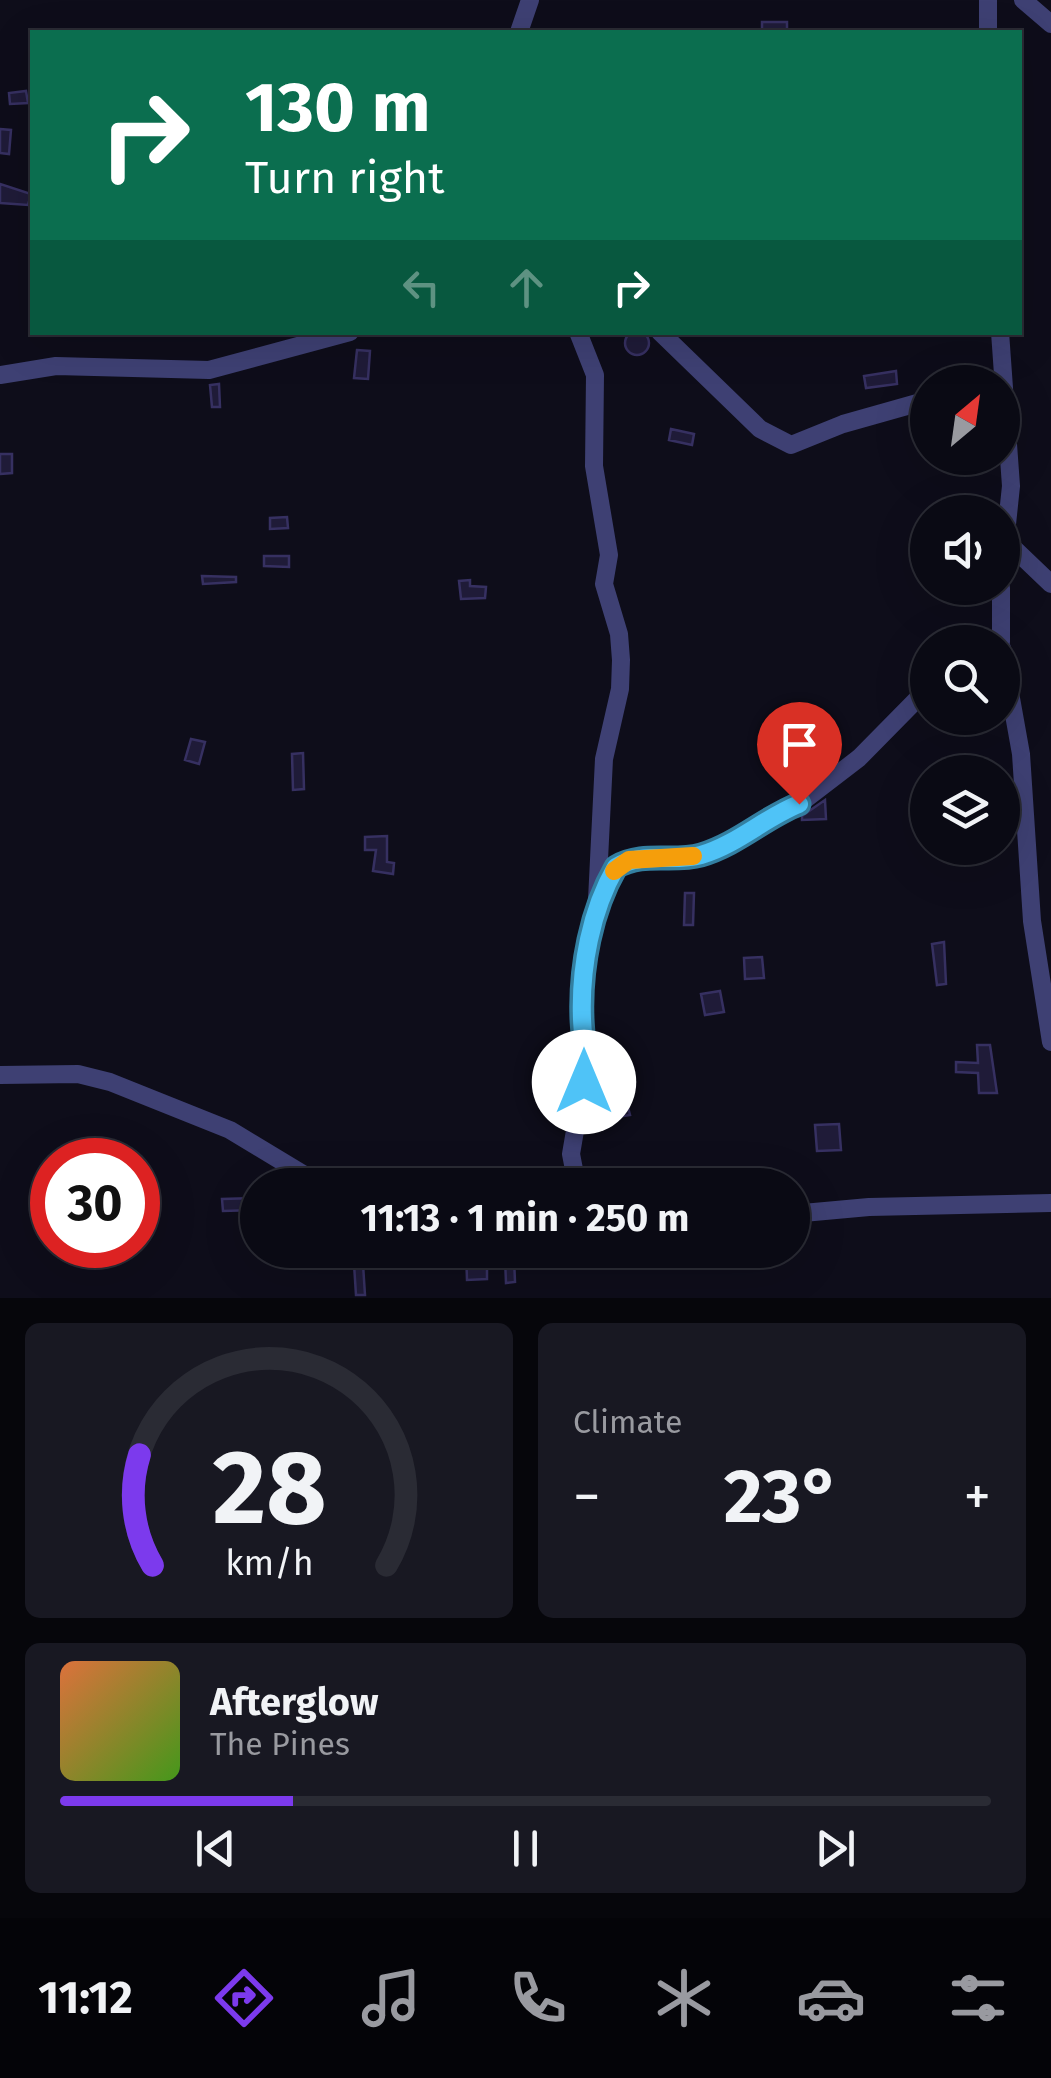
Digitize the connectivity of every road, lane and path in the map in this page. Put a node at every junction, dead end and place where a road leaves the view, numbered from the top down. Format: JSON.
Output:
{"nodes":[{"id":1,"x":530,"y":0,"type":"edge"},
{"id":2,"x":988,"y":0,"type":"edge"},
{"id":3,"x":1023,"y":0,"type":"edge"},
{"id":4,"x":1051,"y":24,"type":"edge"},
{"id":5,"x":520,"y":30,"type":"edge"},
{"id":6,"x":988,"y":30,"type":"edge"},
{"id":7,"x":339,"y":335,"type":"edge"},
{"id":8,"x":579,"y":335,"type":"edge"},
{"id":9,"x":663,"y":335,"type":"edge"},
{"id":10,"x":1000,"y":335,"type":"edge"},
{"id":11,"x":1002,"y":365,"type":"edge"},
{"id":12,"x":0,"y":376,"type":"edge"},
{"id":13,"x":910,"y":405,"type":"edge"},
{"id":14,"x":1020,"y":554,"type":"edge"},
{"id":15,"x":1051,"y":584,"type":"edge"},
{"id":16,"x":910,"y":706,"type":"edge"},
{"id":17,"x":1018,"y":735,"type":"edge"},
{"id":18,"x":597,"y":900,"type":"junction"},
{"id":19,"x":1051,"y":1042,"type":"edge"},
{"id":20,"x":0,"y":1075,"type":"edge"},
{"id":21,"x":293,"y":1168,"type":"edge"},
{"id":22,"x":573,"y":1168,"type":"edge"},
{"id":23,"x":1051,"y":1203,"type":"edge"},
{"id":24,"x":810,"y":1212,"type":"edge"}],
"edges":[{"from":1,"to":5,"type":"street"},
{"from":2,"to":6,"type":"street"},
{"from":3,"to":4,"type":"street"},
{"from":7,"to":12,"type":"street"},
{"from":8,"to":18,"type":"street"},
{"from":9,"to":13,"type":"street"},
{"from":10,"to":11,"type":"street"},
{"from":14,"to":15,"type":"street"},
{"from":16,"to":18,"type":"street"},
{"from":17,"to":19,"type":"street"},
{"from":18,"to":22,"type":"street"},
{"from":20,"to":21,"type":"street"},
{"from":23,"to":24,"type":"street"}]}
